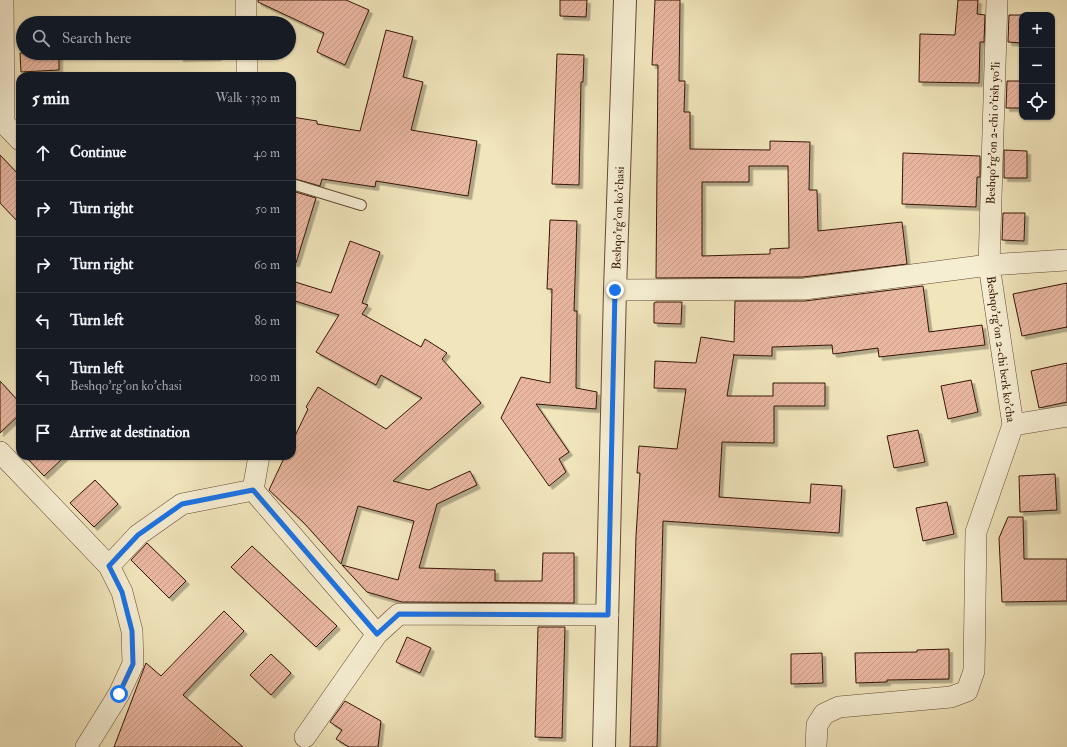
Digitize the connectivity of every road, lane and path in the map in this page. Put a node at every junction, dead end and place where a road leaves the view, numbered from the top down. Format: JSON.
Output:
{"nodes":[{"id":1,"x":3,"y":0,"type":"edge"},
{"id":2,"x":246,"y":0,"type":"edge"},
{"id":3,"x":625,"y":0,"type":"edge"},
{"id":4,"x":997,"y":0,"type":"edge"},
{"id":5,"x":246,"y":16,"type":"edge"},
{"id":6,"x":247,"y":60,"type":"edge"},
{"id":7,"x":247,"y":72,"type":"edge"},
{"id":8,"x":2,"y":121,"type":"edge"},
{"id":9,"x":16,"y":136,"type":"edge"},
{"id":10,"x":296,"y":185,"type":"edge"},
{"id":11,"x":361,"y":205,"type":"dead end"},
{"id":12,"x":1067,"y":260,"type":"edge"},
{"id":13,"x":989,"y":265,"type":"junction"},
{"id":14,"x":615,"y":290,"type":"junction"},
{"id":15,"x":1067,"y":416,"type":"edge"},
{"id":16,"x":1013,"y":426,"type":"junction"},
{"id":17,"x":0,"y":452,"type":"edge"},
{"id":18,"x":257,"y":460,"type":"edge"},
{"id":19,"x":253,"y":490,"type":"junction"},
{"id":20,"x":109,"y":566,"type":"junction"},
{"id":21,"x":608,"y":615,"type":"junction"},
{"id":22,"x":377,"y":634,"type":"junction"},
{"id":23,"x":305,"y":737,"type":"dead end"},
{"id":24,"x":86,"y":747,"type":"edge"},
{"id":25,"x":604,"y":747,"type":"edge"},
{"id":26,"x":816,"y":747,"type":"edge"}],
"edges":[{"from":1,"to":8,"type":"street"},
{"from":2,"to":5,"type":"street"},
{"from":3,"to":14,"type":"street","name":"Beshqo'rg'on ko'chasi"},
{"from":4,"to":13,"type":"street","name":"Beshqo'rg'on 2-chi o'tish yo'li"},
{"from":6,"to":7,"type":"street"},
{"from":8,"to":9,"type":"street"},
{"from":10,"to":11,"type":"lane"},
{"from":12,"to":13,"type":"street"},
{"from":13,"to":14,"type":"street","name":"Beshqo'rg'on 2-chi berk ko'cha"},
{"from":13,"to":16,"type":"street","name":"Beshqo'rg'on 2-chi berk ko'cha"},
{"from":14,"to":21,"type":"street","name":"Beshqo'rg'on ko'chasi"},
{"from":15,"to":16,"type":"street"},
{"from":16,"to":26,"type":"street","name":"Beshqo'rg'on 2-chi berk ko'cha"},
{"from":17,"to":20,"type":"street"},
{"from":18,"to":19,"type":"street"},
{"from":19,"to":20,"type":"street"},
{"from":19,"to":22,"type":"street"},
{"from":20,"to":24,"type":"street"},
{"from":21,"to":22,"type":"street"},
{"from":21,"to":25,"type":"street","name":"Beshqo'rg'on ko'chasi"},
{"from":22,"to":23,"type":"street"}]}
